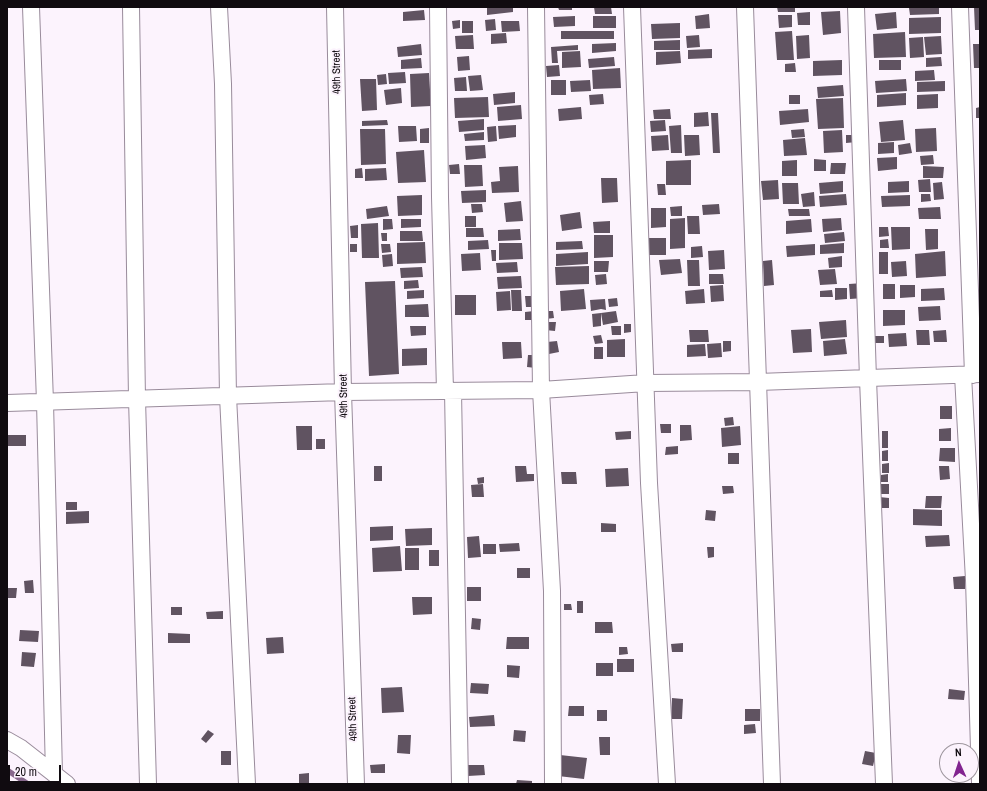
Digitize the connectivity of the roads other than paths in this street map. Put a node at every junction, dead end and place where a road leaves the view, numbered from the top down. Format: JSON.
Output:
{"nodes":[{"id":1,"x":30,"y":7,"type":"edge"},
{"id":2,"x":132,"y":7,"type":"edge"},
{"id":3,"x":219,"y":7,"type":"edge"},
{"id":4,"x":335,"y":7,"type":"edge"},
{"id":5,"x":438,"y":7,"type":"edge"},
{"id":6,"x":536,"y":7,"type":"edge"},
{"id":7,"x":632,"y":7,"type":"edge"},
{"id":8,"x":745,"y":7,"type":"edge"},
{"id":9,"x":856,"y":7,"type":"edge"},
{"id":10,"x":960,"y":7,"type":"edge"},
{"id":11,"x":972,"y":375,"type":"edge"},
{"id":12,"x":868,"y":379,"type":"junction"},
{"id":13,"x":758,"y":382,"type":"junction"},
{"id":14,"x":646,"y":384,"type":"junction"},
{"id":15,"x":541,"y":390,"type":"junction"},
{"id":16,"x":449,"y":391,"type":"junction"},
{"id":17,"x":343,"y":392,"type":"junction"},
{"id":18,"x":228,"y":396,"type":"junction"},
{"id":19,"x":137,"y":399,"type":"junction"},
{"id":20,"x":45,"y":402,"type":"junction"},
{"id":21,"x":7,"y":403,"type":"edge"},
{"id":22,"x":7,"y":740,"type":"edge"},
{"id":23,"x":54,"y":774,"type":"junction"},
{"id":24,"x":980,"y":783,"type":"edge"},
{"id":25,"x":67,"y":784,"type":"edge"},
{"id":26,"x":148,"y":784,"type":"edge"},
{"id":27,"x":247,"y":784,"type":"edge"},
{"id":28,"x":356,"y":784,"type":"edge"},
{"id":29,"x":460,"y":784,"type":"edge"},
{"id":30,"x":553,"y":784,"type":"edge"},
{"id":31,"x":667,"y":784,"type":"edge"},
{"id":32,"x":772,"y":784,"type":"edge"},
{"id":33,"x":884,"y":784,"type":"edge"}],
"edges":[{"from":1,"to":20,"type":"street"},
{"from":2,"to":19,"type":"street"},
{"from":3,"to":18,"type":"street"},
{"from":4,"to":17,"type":"street","name":"49th Street"},
{"from":5,"to":16,"type":"street"},
{"from":6,"to":15,"type":"street"},
{"from":7,"to":14,"type":"street"},
{"from":8,"to":13,"type":"street"},
{"from":9,"to":12,"type":"street"},
{"from":10,"to":11,"type":"street"},
{"from":11,"to":12,"type":"street"},
{"from":11,"to":24,"type":"street"},
{"from":12,"to":13,"type":"street"},
{"from":12,"to":33,"type":"street"},
{"from":13,"to":14,"type":"street"},
{"from":13,"to":32,"type":"street"},
{"from":14,"to":15,"type":"street"},
{"from":14,"to":31,"type":"street"},
{"from":15,"to":16,"type":"street"},
{"from":15,"to":30,"type":"street"},
{"from":16,"to":17,"type":"street"},
{"from":16,"to":29,"type":"street"},
{"from":17,"to":18,"type":"street"},
{"from":17,"to":28,"type":"street","name":"49th Street"},
{"from":18,"to":19,"type":"street"},
{"from":18,"to":27,"type":"street"},
{"from":19,"to":20,"type":"street"},
{"from":19,"to":26,"type":"street"},
{"from":20,"to":21,"type":"street"},
{"from":20,"to":23,"type":"street"},
{"from":22,"to":23,"type":"street"},
{"from":23,"to":25,"type":"street"}]}
